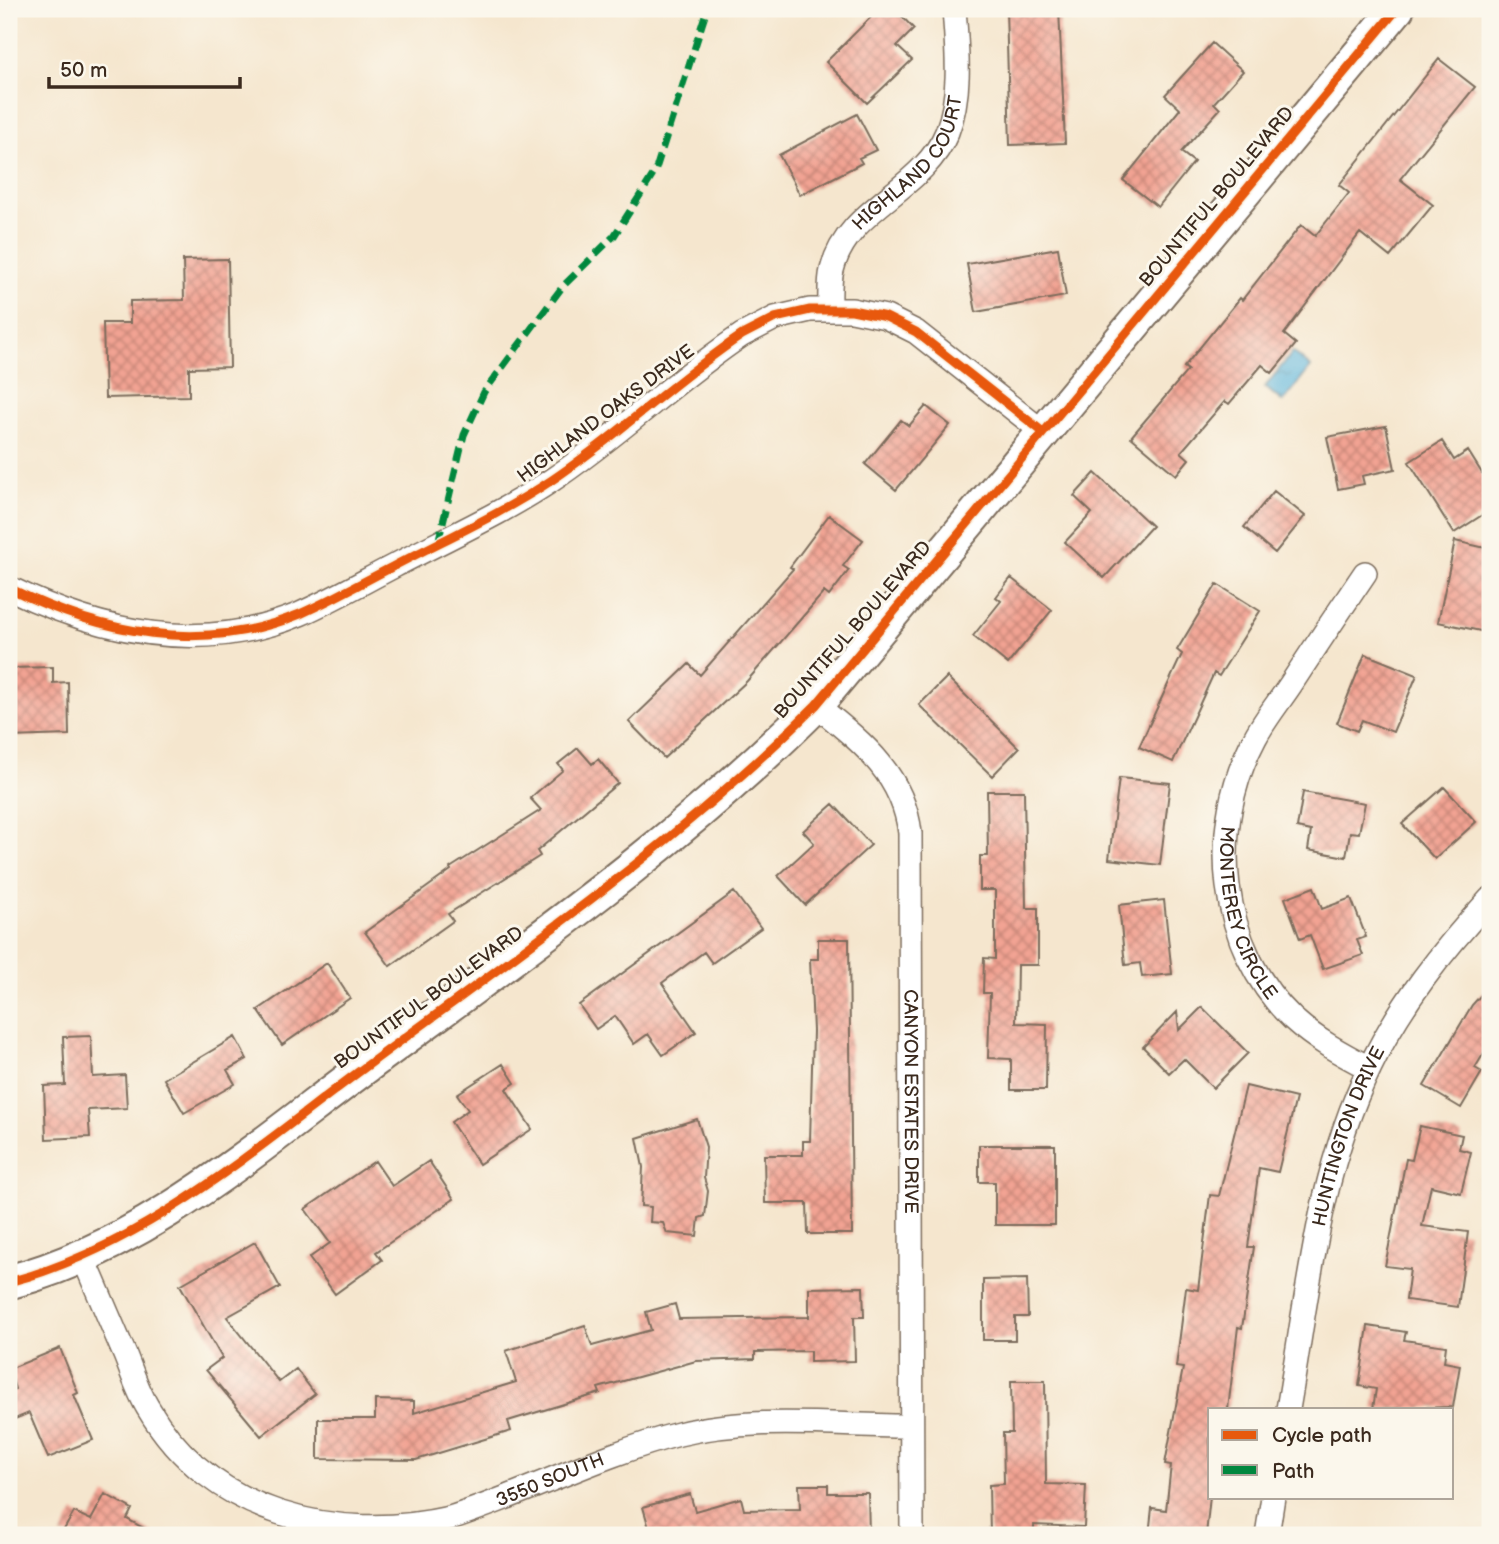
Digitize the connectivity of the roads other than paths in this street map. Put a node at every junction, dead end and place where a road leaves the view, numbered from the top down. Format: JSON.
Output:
{"nodes":[{"id":1,"x":954,"y":9,"type":"edge"},
{"id":2,"x":1395,"y":10,"type":"edge"},
{"id":3,"x":830,"y":308,"type":"junction"},
{"id":4,"x":1043,"y":432,"type":"junction"},
{"id":5,"x":1365,"y":573,"type":"dead end"},
{"id":6,"x":9,"y":588,"type":"edge"},
{"id":7,"x":816,"y":705,"type":"junction"},
{"id":8,"x":1490,"y":899,"type":"edge"},
{"id":9,"x":1369,"y":1068,"type":"junction"},
{"id":10,"x":83,"y":1257,"type":"junction"},
{"id":11,"x":9,"y":1282,"type":"edge"},
{"id":12,"x":1288,"y":1408,"type":"edge"},
{"id":13,"x":911,"y":1426,"type":"junction"},
{"id":14,"x":1273,"y":1498,"type":"edge"},
{"id":15,"x":912,"y":1535,"type":"edge"},
{"id":16,"x":1267,"y":1535,"type":"edge"}],
"edges":[{"from":1,"to":3,"type":"street","name":"HIGHLAND COURT"},
{"from":2,"to":4,"type":"main road","name":"BOUNTIFUL BOULEVARD"},
{"from":3,"to":4,"type":"street","name":"HIGHLAND OAKS DRIVE"},
{"from":3,"to":6,"type":"street","name":"HIGHLAND OAKS DRIVE"},
{"from":4,"to":7,"type":"main road","name":"BOUNTIFUL BOULEVARD"},
{"from":5,"to":9,"type":"street","name":"MONTEREY CIRCLE"},
{"from":7,"to":10,"type":"main road","name":"BOUNTIFUL BOULEVARD"},
{"from":7,"to":13,"type":"street","name":"CANYON ESTATES DRIVE"},
{"from":8,"to":9,"type":"street","name":"HUNTINGTON DRIVE"},
{"from":9,"to":12,"type":"street","name":"HUNTINGTON DRIVE"},
{"from":10,"to":11,"type":"main road","name":"BOUNTIFUL BOULEVARD"},
{"from":10,"to":13,"type":"street","name":"3550 SOUTH"},
{"from":13,"to":15,"type":"street","name":"CANYON ESTATES DRIVE"},
{"from":14,"to":16,"type":"street"}]}
